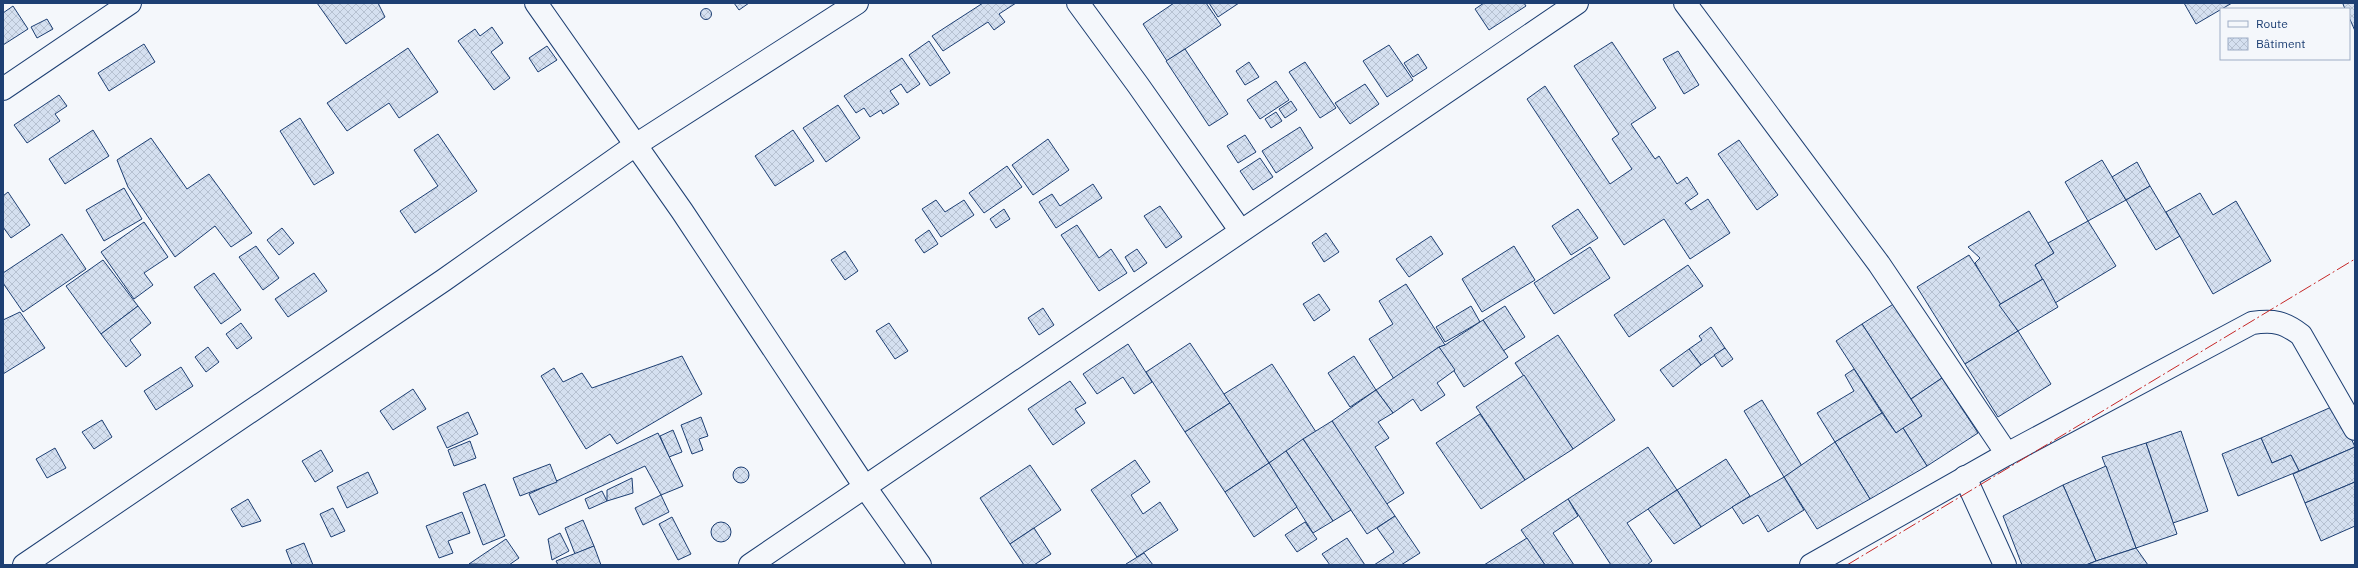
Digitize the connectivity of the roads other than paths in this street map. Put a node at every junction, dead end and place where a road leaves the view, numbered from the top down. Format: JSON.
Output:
{"nodes":[{"id":1,"x":130,"y":3,"type":"edge"},
{"id":2,"x":536,"y":3,"type":"edge"},
{"id":3,"x":857,"y":3,"type":"edge"},
{"id":4,"x":1078,"y":3,"type":"edge"},
{"id":5,"x":1577,"y":3,"type":"edge"},
{"id":6,"x":1685,"y":3,"type":"edge"},
{"id":7,"x":105,"y":10,"type":"edge"},
{"id":8,"x":3,"y":89,"type":"edge"},
{"id":9,"x":634,"y":146,"type":"junction"},
{"id":10,"x":1240,"y":230,"type":"junction"},
{"id":11,"x":2355,"y":429,"type":"edge"},
{"id":12,"x":2007,"y":454,"type":"junction"},
{"id":13,"x":1965,"y":477,"type":"junction"},
{"id":14,"x":865,"y":487,"type":"junction"},
{"id":15,"x":1814,"y":564,"type":"edge"},
{"id":16,"x":24,"y":565,"type":"edge"},
{"id":17,"x":750,"y":565,"type":"edge"},
{"id":18,"x":920,"y":565,"type":"edge"},
{"id":19,"x":2005,"y":565,"type":"edge"}],
"edges":[{"from":1,"to":7,"type":"street"},
{"from":2,"to":9,"type":"street"},
{"from":3,"to":9,"type":"street"},
{"from":4,"to":10,"type":"street"},
{"from":5,"to":10,"type":"street"},
{"from":6,"to":12,"type":"street"},
{"from":7,"to":8,"type":"street"},
{"from":9,"to":14,"type":"street"},
{"from":9,"to":16,"type":"street"},
{"from":10,"to":14,"type":"street"},
{"from":11,"to":12,"type":"street"},
{"from":12,"to":13,"type":"street"},
{"from":13,"to":15,"type":"street"},
{"from":13,"to":19,"type":"street"},
{"from":14,"to":17,"type":"street"},
{"from":14,"to":18,"type":"street"}]}
